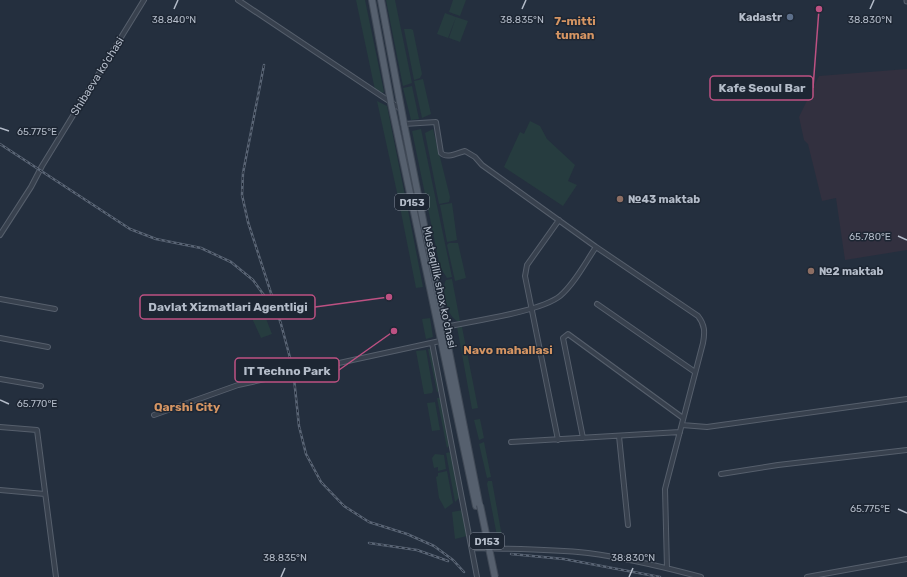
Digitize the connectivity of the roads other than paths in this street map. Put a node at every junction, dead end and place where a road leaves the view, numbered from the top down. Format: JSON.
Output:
{"nodes":[{"id":1,"x":144,"y":0,"type":"edge"},
{"id":2,"x":238,"y":0,"type":"edge"},
{"id":3,"x":372,"y":0,"type":"edge"},
{"id":4,"x":381,"y":0,"type":"edge"},
{"id":5,"x":391,"y":103,"type":"junction"},
{"id":6,"x":401,"y":109,"type":"junction"},
{"id":7,"x":404,"y":124,"type":"junction"},
{"id":8,"x":559,"y":220,"type":"junction"},
{"id":9,"x":0,"y":235,"type":"edge"},
{"id":10,"x":596,"y":247,"type":"junction"},
{"id":11,"x":0,"y":299,"type":"edge"},
{"id":12,"x":597,"y":304,"type":"dead end"},
{"id":13,"x":530,"y":308,"type":"junction"},
{"id":14,"x":56,"y":309,"type":"dead end"},
{"id":15,"x":445,"y":327,"type":"junction"},
{"id":16,"x":0,"y":338,"type":"edge"},
{"id":17,"x":440,"y":340,"type":"junction"},
{"id":18,"x":432,"y":343,"type":"junction"},
{"id":19,"x":48,"y":347,"type":"dead end"},
{"id":20,"x":695,"y":372,"type":"junction"},
{"id":21,"x":0,"y":379,"type":"edge"},
{"id":22,"x":41,"y":386,"type":"dead end"},
{"id":23,"x":456,"y":396,"type":"junction"},
{"id":24,"x":907,"y":400,"type":"edge"},
{"id":25,"x":154,"y":415,"type":"dead end"},
{"id":26,"x":683,"y":418,"type":"junction"},
{"id":27,"x":682,"y":425,"type":"junction"},
{"id":28,"x":0,"y":427,"type":"edge"},
{"id":29,"x":680,"y":432,"type":"junction"},
{"id":30,"x":619,"y":436,"type":"junction"},
{"id":31,"x":583,"y":438,"type":"junction"},
{"id":32,"x":558,"y":440,"type":"junction"},
{"id":33,"x":511,"y":442,"type":"dead end"},
{"id":34,"x":907,"y":450,"type":"edge"},
{"id":35,"x":721,"y":474,"type":"dead end"},
{"id":36,"x":0,"y":490,"type":"edge"},
{"id":37,"x":45,"y":494,"type":"junction"},
{"id":38,"x":478,"y":506,"type":"junction"},
{"id":39,"x":628,"y":525,"type":"dead end"},
{"id":40,"x":472,"y":548,"type":"junction"},
{"id":41,"x":907,"y":559,"type":"edge"},
{"id":42,"x":667,"y":568,"type":"junction"},
{"id":43,"x":56,"y":577,"type":"edge"},
{"id":44,"x":477,"y":577,"type":"edge"},
{"id":45,"x":491,"y":577,"type":"edge"},
{"id":46,"x":495,"y":577,"type":"edge"},
{"id":47,"x":701,"y":577,"type":"edge"},
{"id":48,"x":807,"y":577,"type":"edge"}],
"edges":[{"from":1,"to":9,"type":"street","name":"Shibaeva ko'chasi"},
{"from":2,"to":5,"type":"street"},
{"from":3,"to":5,"type":"main road","name":"Mustaqillik shox ko'chasi","number":"D153"},
{"from":4,"to":6,"type":"main road","name":"Mustaqillik shox ko'chasi","number":"D153"},
{"from":5,"to":6,"type":"street"},
{"from":5,"to":17,"type":"main road","name":"Mustaqillik shox ko'chasi","number":"D153"},
{"from":6,"to":7,"type":"main road","name":"Mustaqillik shox ko'chasi","number":"D153"},
{"from":7,"to":8,"type":"street"},
{"from":7,"to":15,"type":"main road","name":"Mustaqillik shox ko'chasi","number":"D153"},
{"from":8,"to":10,"type":"street"},
{"from":8,"to":13,"type":"street"},
{"from":10,"to":13,"type":"street"},
{"from":10,"to":20,"type":"street"},
{"from":11,"to":14,"type":"street"},
{"from":12,"to":20,"type":"street"},
{"from":13,"to":15,"type":"street"},
{"from":13,"to":32,"type":"street"},
{"from":15,"to":23,"type":"main road","name":"Mustaqillik shox ko'chasi","number":"D153"},
{"from":16,"to":19,"type":"street"},
{"from":17,"to":18,"type":"street"},
{"from":17,"to":23,"type":"main road","name":"Mustaqillik shox ko'chasi","number":"D153"},
{"from":18,"to":25,"type":"street"},
{"from":18,"to":40,"type":"street"},
{"from":20,"to":26,"type":"street"},
{"from":21,"to":22,"type":"street"},
{"from":23,"to":38,"type":"main road","name":"Mustaqillik shox ko'chasi","number":"D153"},
{"from":24,"to":27,"type":"street"},
{"from":26,"to":27,"type":"street"},
{"from":26,"to":31,"type":"street"},
{"from":27,"to":29,"type":"street"},
{"from":28,"to":37,"type":"street"},
{"from":29,"to":30,"type":"street"},
{"from":29,"to":42,"type":"street"},
{"from":30,"to":31,"type":"street"},
{"from":30,"to":39,"type":"street"},
{"from":31,"to":32,"type":"street"},
{"from":32,"to":33,"type":"street"},
{"from":34,"to":35,"type":"street"},
{"from":36,"to":37,"type":"street"},
{"from":37,"to":43,"type":"street"},
{"from":38,"to":45,"type":"main road","number":"D153"},
{"from":38,"to":46,"type":"main road","number":"D153","bridge":true},
{"from":40,"to":42,"type":"street"},
{"from":40,"to":44,"type":"street"},
{"from":41,"to":48,"type":"street"},
{"from":42,"to":47,"type":"street"}]}
